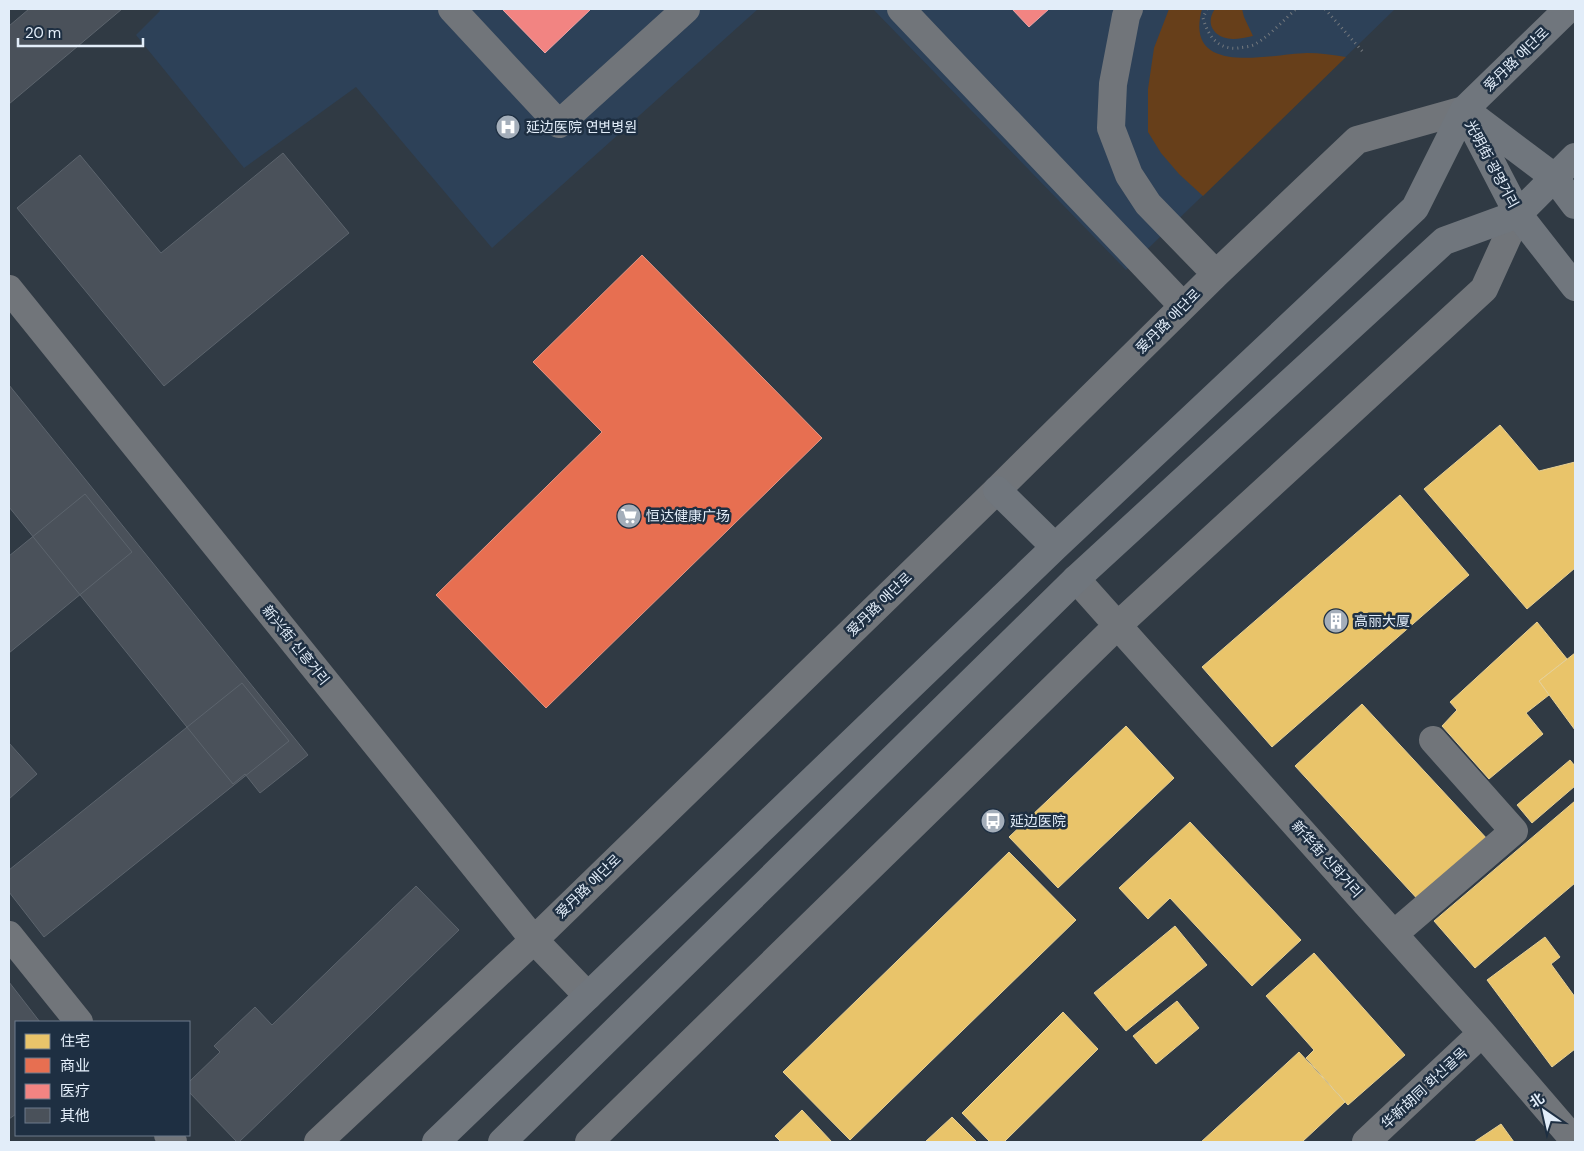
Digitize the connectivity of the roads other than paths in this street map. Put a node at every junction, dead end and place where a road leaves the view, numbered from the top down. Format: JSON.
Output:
{"nodes":[{"id":1,"x":452,"y":9,"type":"edge"},
{"id":2,"x":686,"y":9,"type":"edge"},
{"id":3,"x":901,"y":9,"type":"edge"},
{"id":4,"x":1129,"y":9,"type":"edge"},
{"id":5,"x":1568,"y":9,"type":"edge"},
{"id":6,"x":1464,"y":110,"type":"junction"},
{"id":7,"x":1575,"y":157,"type":"edge"},
{"id":8,"x":1554,"y":177,"type":"junction"},
{"id":9,"x":1575,"y":205,"type":"edge"},
{"id":10,"x":1518,"y":214,"type":"junction"},
{"id":11,"x":1216,"y":274,"type":"junction"},
{"id":12,"x":1575,"y":287,"type":"edge"},
{"id":13,"x":9,"y":289,"type":"edge"},
{"id":14,"x":1183,"y":306,"type":"junction"},
{"id":15,"x":997,"y":490,"type":"junction"},
{"id":16,"x":1055,"y":547,"type":"junction"},
{"id":17,"x":1076,"y":579,"type":"junction"},
{"id":18,"x":1117,"y":626,"type":"junction"},
{"id":19,"x":1433,"y":740,"type":"dead end"},
{"id":20,"x":1394,"y":934,"type":"junction"},
{"id":21,"x":9,"y":935,"type":"edge"},
{"id":22,"x":534,"y":940,"type":"junction"},
{"id":23,"x":588,"y":996,"type":"junction"},
{"id":24,"x":78,"y":1021,"type":"edge"},
{"id":25,"x":1482,"y":1033,"type":"junction"},
{"id":26,"x":1575,"y":1141,"type":"edge"},
{"id":27,"x":318,"y":1142,"type":"edge"},
{"id":28,"x":436,"y":1142,"type":"edge"},
{"id":29,"x":502,"y":1142,"type":"edge"},
{"id":30,"x":589,"y":1142,"type":"edge"},
{"id":31,"x":1366,"y":1142,"type":"edge"}],
"edges":[{"from":1,"to":2,"type":"street"},
{"from":3,"to":14,"type":"street"},
{"from":4,"to":11,"type":"street"},
{"from":5,"to":6,"type":"main road","name":"爱丹路 애단로"},
{"from":6,"to":8,"type":"main road","name":"光明街 광명거리"},
{"from":6,"to":10,"type":"main road","name":"光明街 광명거리"},
{"from":6,"to":11,"type":"street","name":"爱丹路 애단로"},
{"from":6,"to":16,"type":"main road","name":"爱丹路 애단로"},
{"from":7,"to":8,"type":"main road"},
{"from":8,"to":9,"type":"main road","name":"光明街 광명거리"},
{"from":8,"to":10,"type":"main road"},
{"from":10,"to":12,"type":"main road","name":"光明街 광명거리"},
{"from":10,"to":17,"type":"main road"},
{"from":10,"to":18,"type":"street"},
{"from":11,"to":14,"type":"street","name":"爱丹路 애단로"},
{"from":13,"to":22,"type":"street","name":"新兴街 신흥거리"},
{"from":14,"to":15,"type":"street","name":"爱丹路 애단로"},
{"from":15,"to":16,"type":"main road"},
{"from":15,"to":22,"type":"street","name":"爱丹路 애단로"},
{"from":16,"to":23,"type":"main road","name":"爱丹路 애단로"},
{"from":17,"to":18,"type":"street","name":"新华街 신화거리"},
{"from":17,"to":29,"type":"main road"},
{"from":18,"to":20,"type":"street","name":"新华街 신화거리"},
{"from":18,"to":30,"type":"street"},
{"from":19,"to":20,"type":"street"},
{"from":20,"to":25,"type":"street","name":"新华街 신화거리"},
{"from":21,"to":24,"type":"street"},
{"from":22,"to":23,"type":"street","name":"新兴街 신흥거리"},
{"from":22,"to":27,"type":"street","name":"爱丹路 애단로"},
{"from":23,"to":28,"type":"main road","name":"爱丹路 애단로"},
{"from":25,"to":26,"type":"street","name":"新华街 신화거리"},
{"from":25,"to":31,"type":"street","name":"华新胡同 화신골목"}]}
